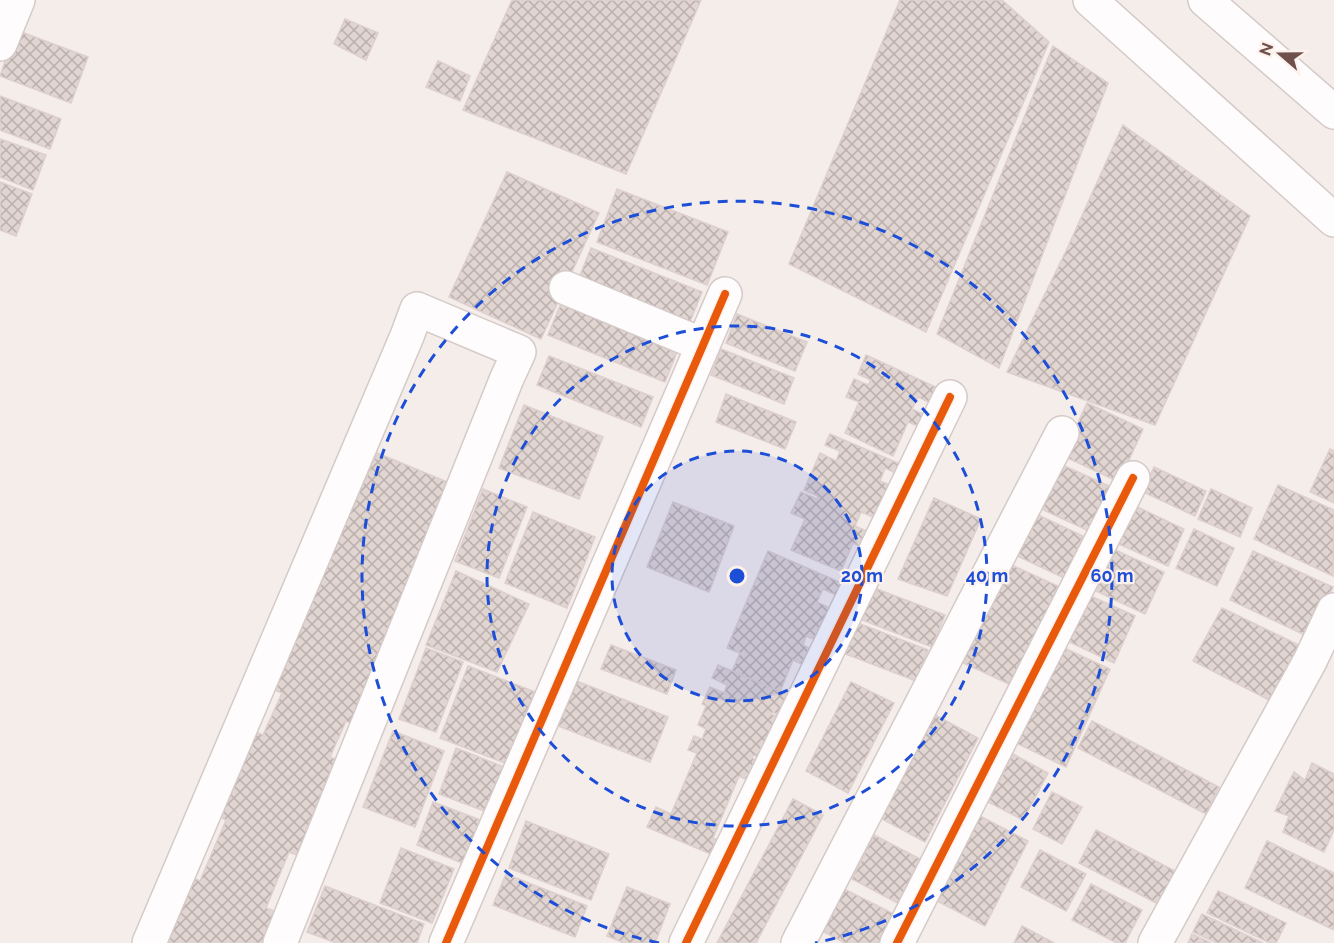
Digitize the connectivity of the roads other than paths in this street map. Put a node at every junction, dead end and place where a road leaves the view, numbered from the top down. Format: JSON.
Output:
{"nodes":[{"id":1,"x":18,"y":0,"type":"edge"},
{"id":2,"x":1090,"y":0,"type":"edge"},
{"id":3,"x":1205,"y":0,"type":"edge"},
{"id":4,"x":0,"y":44,"type":"edge"},
{"id":5,"x":1334,"y":112,"type":"edge"},
{"id":6,"x":1334,"y":220,"type":"edge"},
{"id":7,"x":566,"y":288,"type":"dead end"},
{"id":8,"x":725,"y":294,"type":"dead end"},
{"id":9,"x":703,"y":345,"type":"junction"},
{"id":10,"x":950,"y":397,"type":"dead end"},
{"id":11,"x":1062,"y":433,"type":"dead end"},
{"id":12,"x":1133,"y":478,"type":"dead end"},
{"id":13,"x":1334,"y":610,"type":"edge"},
{"id":14,"x":149,"y":943,"type":"edge"},
{"id":15,"x":280,"y":943,"type":"edge"},
{"id":16,"x":446,"y":943,"type":"edge"},
{"id":17,"x":686,"y":943,"type":"edge"},
{"id":18,"x":798,"y":943,"type":"edge"},
{"id":19,"x":897,"y":943,"type":"edge"},
{"id":20,"x":1155,"y":943,"type":"edge"}],
"edges":[{"from":1,"to":4,"type":"street"},
{"from":2,"to":6,"type":"street"},
{"from":3,"to":5,"type":"street"},
{"from":7,"to":9,"type":"street"},
{"from":8,"to":9,"type":"street"},
{"from":9,"to":16,"type":"street"},
{"from":10,"to":17,"type":"street"},
{"from":11,"to":18,"type":"street"},
{"from":12,"to":19,"type":"street"},
{"from":13,"to":20,"type":"street"},
{"from":14,"to":15,"type":"street"}]}
